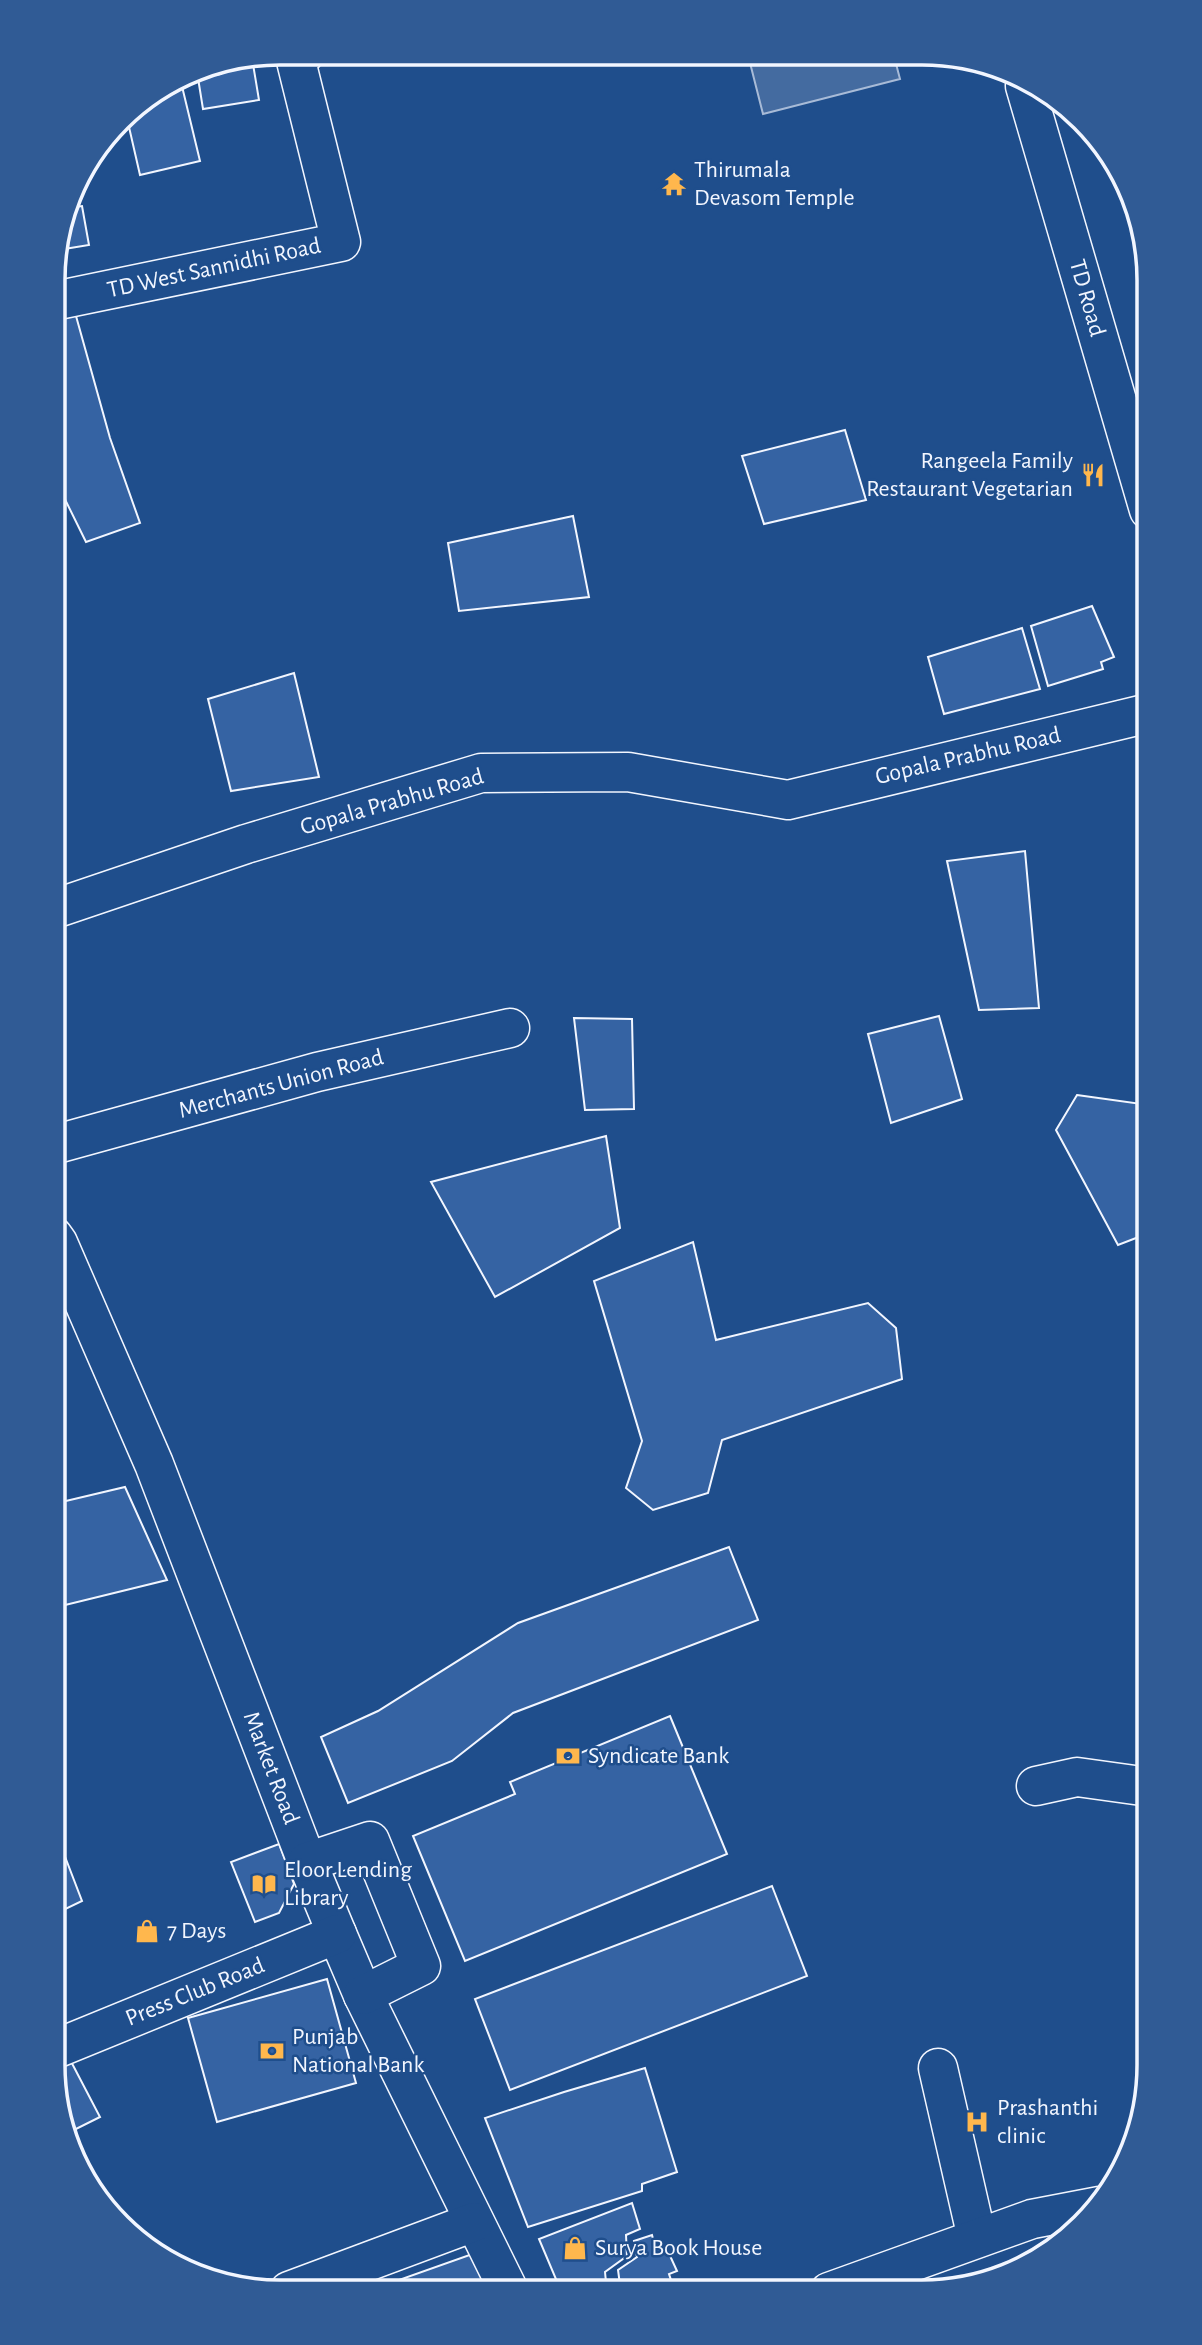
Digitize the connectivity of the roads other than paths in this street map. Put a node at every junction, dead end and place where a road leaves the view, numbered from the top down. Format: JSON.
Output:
{"nodes":[{"id":1,"x":297,"y":65,"type":"edge"},
{"id":2,"x":1031,"y":95,"type":"edge"},
{"id":3,"x":65,"y":299,"type":"edge"},
{"id":4,"x":1137,"y":448,"type":"edge"},
{"id":5,"x":1137,"y":716,"type":"edge"},
{"id":6,"x":65,"y":905,"type":"edge"},
{"id":7,"x":510,"y":1028,"type":"dead end"},
{"id":8,"x":65,"y":1142,"type":"edge"},
{"id":9,"x":65,"y":1259,"type":"edge"},
{"id":10,"x":1137,"y":1785,"type":"edge"},
{"id":11,"x":1036,"y":1786,"type":"dead end"},
{"id":12,"x":307,"y":1862,"type":"junction"},
{"id":13,"x":337,"y":1934,"type":"junction"},
{"id":14,"x":363,"y":1995,"type":"junction"},
{"id":15,"x":65,"y":2045,"type":"edge"},
{"id":16,"x":938,"y":2068,"type":"dead end"},
{"id":17,"x":1081,"y":2210,"type":"edge"},
{"id":18,"x":474,"y":2222,"type":"junction"},
{"id":19,"x":977,"y":2238,"type":"junction"},
{"id":20,"x":318,"y":2280,"type":"edge"},
{"id":21,"x":503,"y":2280,"type":"edge"},
{"id":22,"x":862,"y":2280,"type":"edge"}],
"edges":[{"from":1,"to":3,"type":"street","name":"TD West Sannidhi Road"},
{"from":2,"to":4,"type":"street","name":"TD Road"},
{"from":5,"to":6,"type":"street","name":"Gopala Prabhu Road"},
{"from":7,"to":8,"type":"street","name":"Merchants Union Road"},
{"from":9,"to":12,"type":"street","name":"Market Road"},
{"from":10,"to":11,"type":"street"},
{"from":12,"to":13,"type":"street","name":"Market Road"},
{"from":12,"to":14,"type":"street"},
{"from":13,"to":14,"type":"street","name":"Market Road"},
{"from":13,"to":15,"type":"street","name":"Press Club Road"},
{"from":14,"to":18,"type":"street","name":"Market Road"},
{"from":16,"to":19,"type":"street"},
{"from":17,"to":19,"type":"street"},
{"from":18,"to":20,"type":"street"},
{"from":18,"to":21,"type":"street","name":"Market Road"},
{"from":19,"to":22,"type":"street"}]}
